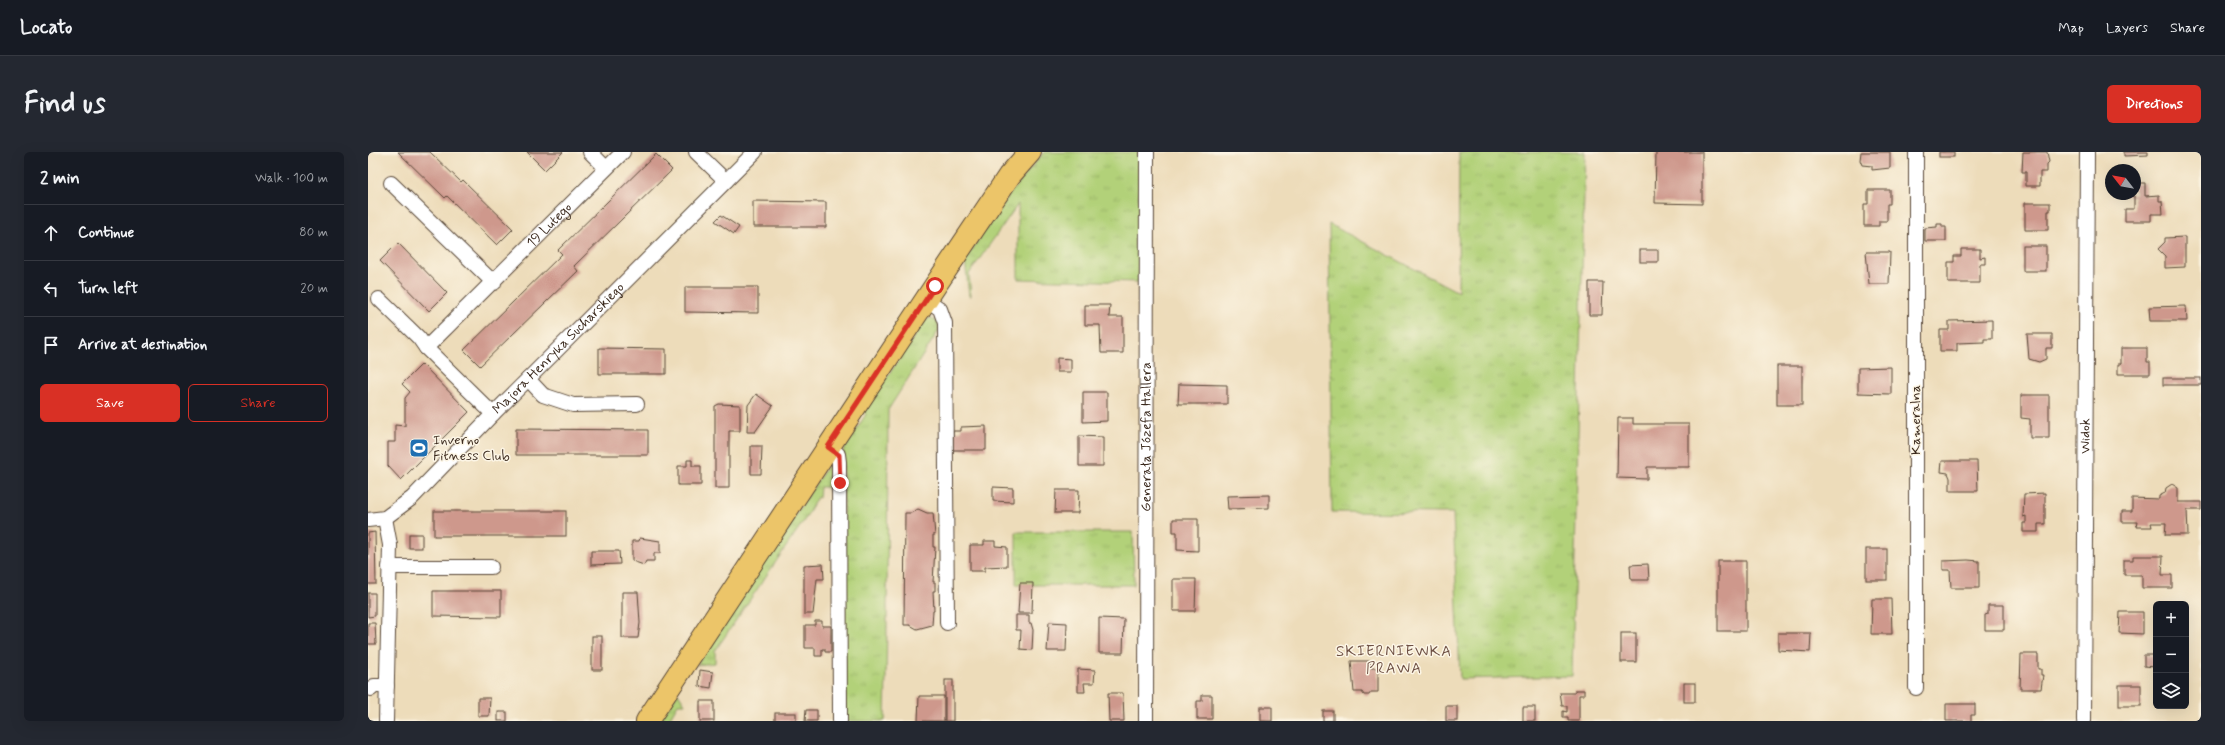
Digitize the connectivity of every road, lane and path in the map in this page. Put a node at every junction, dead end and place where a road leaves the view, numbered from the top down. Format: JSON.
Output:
{"nodes":[{"id":1,"x":590,"y":152,"type":"edge"},
{"id":2,"x":622,"y":152,"type":"edge"},
{"id":3,"x":696,"y":152,"type":"edge"},
{"id":4,"x":755,"y":152,"type":"edge"},
{"id":5,"x":1030,"y":152,"type":"edge"},
{"id":6,"x":1147,"y":152,"type":"edge"},
{"id":7,"x":1916,"y":152,"type":"edge"},
{"id":8,"x":2087,"y":152,"type":"edge"},
{"id":9,"x":606,"y":168,"type":"junction"},
{"id":10,"x":726,"y":181,"type":"junction"},
{"id":11,"x":391,"y":182,"type":"dead end"},
{"id":12,"x":494,"y":283,"type":"junction"},
{"id":13,"x":379,"y":299,"type":"dead end"},
{"id":14,"x":926,"y":299,"type":"junction"},
{"id":15,"x":426,"y":348,"type":"junction"},
{"id":16,"x":528,"y":379,"type":"junction"},
{"id":17,"x":637,"y":404,"type":"dead end"},
{"id":18,"x":494,"y":414,"type":"junction"},
{"id":19,"x":828,"y":447,"type":"junction"},
{"id":20,"x":385,"y":518,"type":"junction"},
{"id":21,"x":368,"y":520,"type":"edge"},
{"id":22,"x":389,"y":566,"type":"junction"},
{"id":23,"x":491,"y":567,"type":"dead end"},
{"id":24,"x":947,"y":623,"type":"dead end"},
{"id":25,"x":386,"y":686,"type":"junction"},
{"id":26,"x":1916,"y":688,"type":"dead end"},
{"id":27,"x":371,"y":689,"type":"dead end"},
{"id":28,"x":386,"y":721,"type":"edge"},
{"id":29,"x":647,"y":721,"type":"edge"},
{"id":30,"x":840,"y":721,"type":"edge"},
{"id":31,"x":1146,"y":721,"type":"edge"},
{"id":32,"x":2084,"y":721,"type":"edge"}],
"edges":[{"from":1,"to":9,"type":"street"},
{"from":2,"to":9,"type":"street","name":"19 Lutego"},
{"from":3,"to":10,"type":"street"},
{"from":4,"to":10,"type":"street","name":"Majora Henryka Sucharskiego"},
{"from":5,"to":14,"type":"main road"},
{"from":6,"to":31,"type":"street","name":"Generała Józefa Hallera"},
{"from":7,"to":26,"type":"street","name":"Kameralna"},
{"from":8,"to":32,"type":"street","name":"Widok"},
{"from":9,"to":12,"type":"street","name":"19 Lutego"},
{"from":10,"to":16,"type":"street","name":"Majora Henryka Sucharskiego"},
{"from":11,"to":12,"type":"street"},
{"from":12,"to":15,"type":"street","name":"19 Lutego"},
{"from":13,"to":15,"type":"street"},
{"from":14,"to":19,"type":"main road"},
{"from":14,"to":24,"type":"street"},
{"from":15,"to":18,"type":"street"},
{"from":16,"to":17,"type":"street"},
{"from":16,"to":18,"type":"street","name":"Majora Henryka Sucharskiego"},
{"from":18,"to":20,"type":"street","name":"Majora Henryka Sucharskiego"},
{"from":19,"to":29,"type":"main road"},
{"from":19,"to":30,"type":"street"},
{"from":20,"to":21,"type":"street"},
{"from":20,"to":22,"type":"street"},
{"from":22,"to":23,"type":"street"},
{"from":22,"to":25,"type":"street"},
{"from":25,"to":27,"type":"street"},
{"from":25,"to":28,"type":"street"}]}
